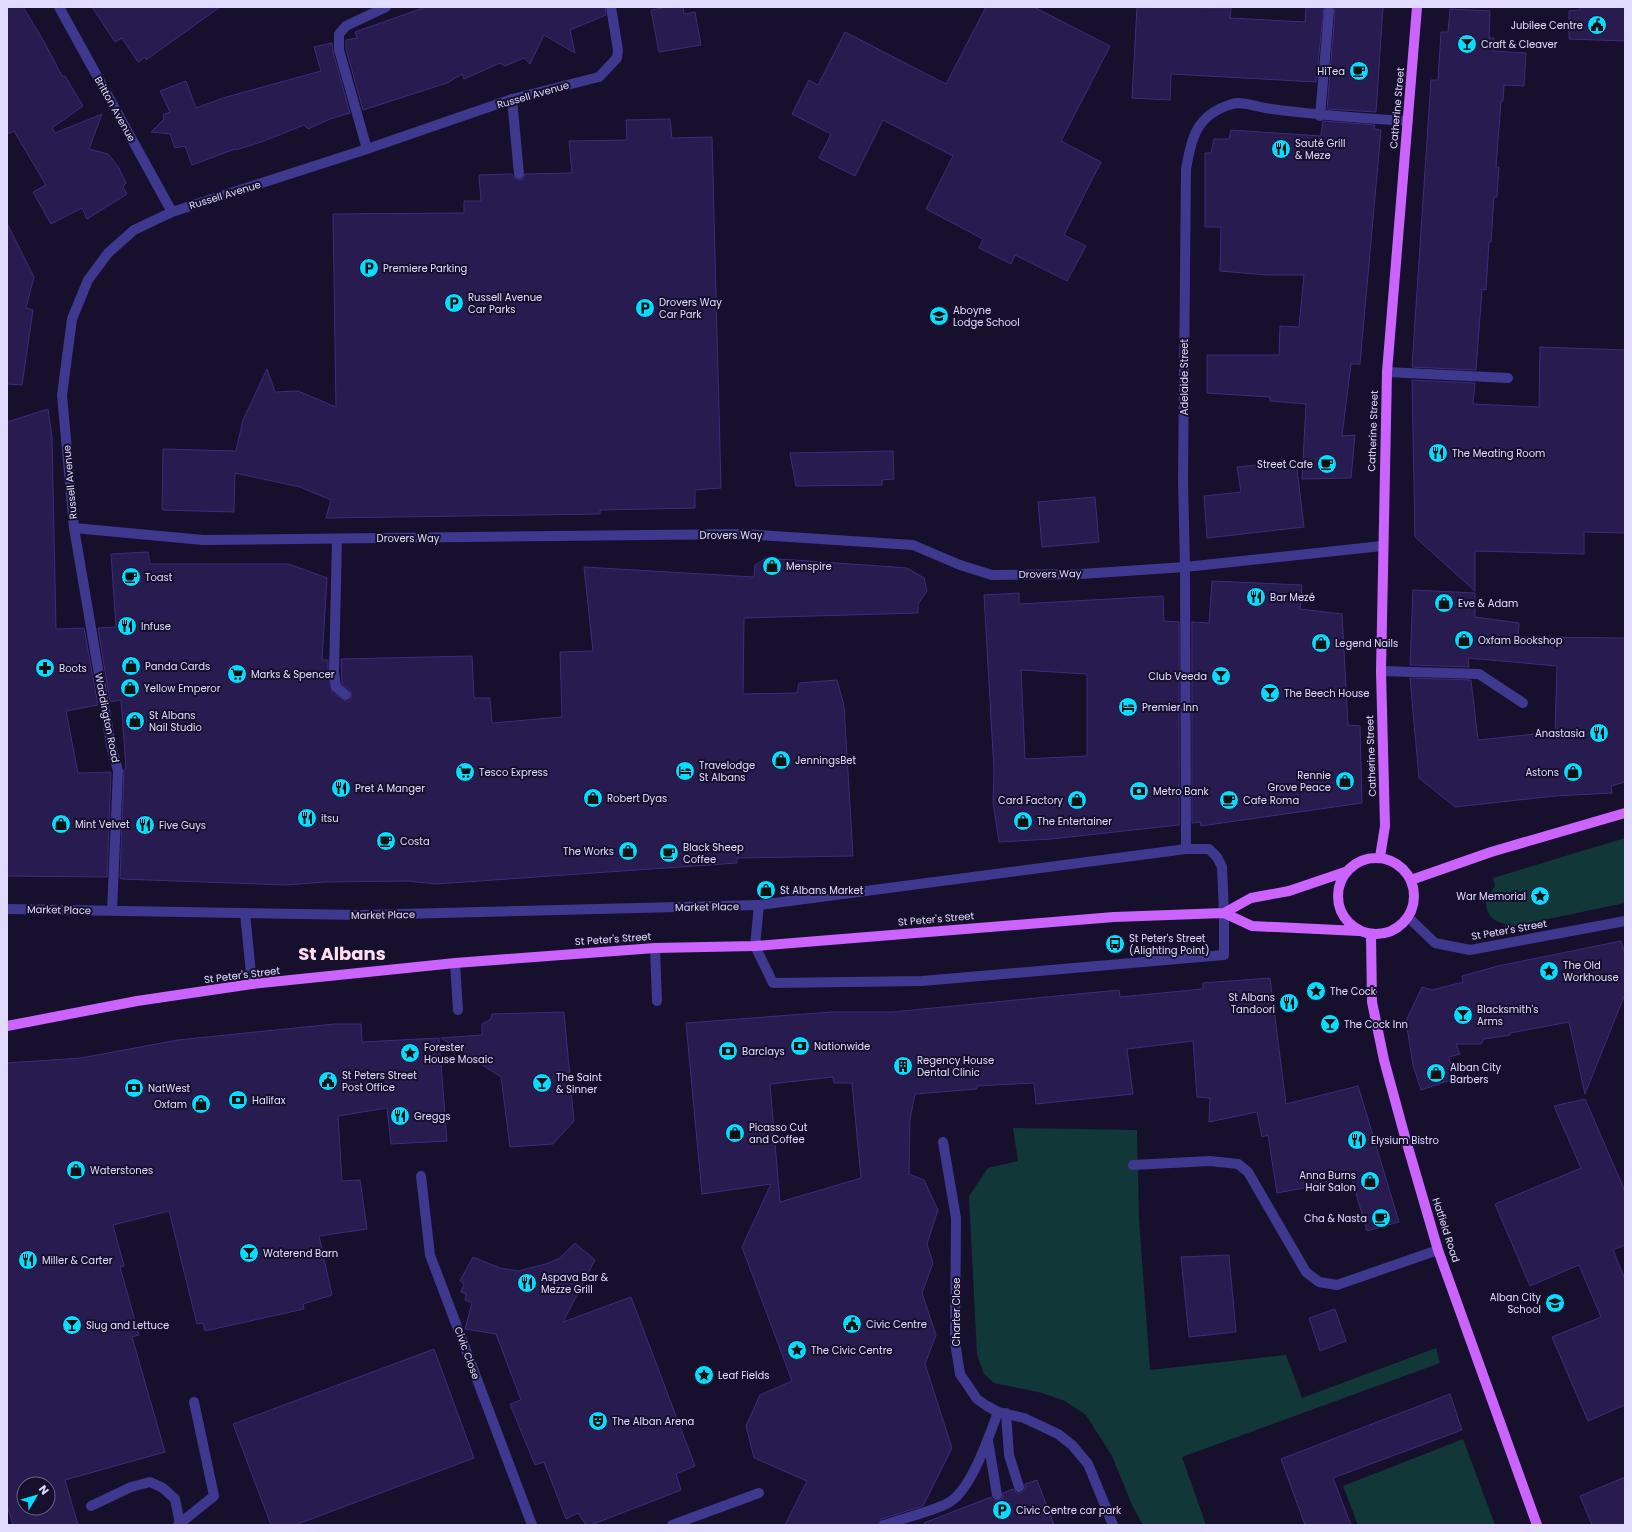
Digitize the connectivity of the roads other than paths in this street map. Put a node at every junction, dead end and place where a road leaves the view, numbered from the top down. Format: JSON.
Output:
{"nodes":[{"id":1,"x":59,"y":7,"type":"edge"},
{"id":2,"x":386,"y":7,"type":"edge"},
{"id":3,"x":611,"y":7,"type":"edge"},
{"id":4,"x":1417,"y":7,"type":"edge"},
{"id":5,"x":1329,"y":11,"type":"dead end"},
{"id":6,"x":512,"y":99,"type":"junction"},
{"id":7,"x":1320,"y":116,"type":"junction"},
{"id":8,"x":1408,"y":121,"type":"junction"},
{"id":9,"x":367,"y":149,"type":"junction"},
{"id":10,"x":519,"y":174,"type":"dead end"},
{"id":11,"x":172,"y":212,"type":"junction"},
{"id":12,"x":1387,"y":372,"type":"junction"},
{"id":13,"x":1508,"y":378,"type":"dead end"},
{"id":14,"x":74,"y":528,"type":"junction"},
{"id":15,"x":336,"y":539,"type":"junction"},
{"id":16,"x":1382,"y":546,"type":"junction"},
{"id":17,"x":1185,"y":567,"type":"junction"},
{"id":18,"x":1380,"y":671,"type":"junction"},
{"id":19,"x":346,"y":695,"type":"dead end"},
{"id":20,"x":1523,"y":703,"type":"dead end"},
{"id":21,"x":1625,"y":813,"type":"edge"},
{"id":22,"x":1186,"y":849,"type":"junction"},
{"id":23,"x":1380,"y":857,"type":"junction"},
{"id":24,"x":1345,"y":872,"type":"junction"},
{"id":25,"x":1411,"y":880,"type":"junction"},
{"id":26,"x":759,"y":906,"type":"junction"},
{"id":27,"x":7,"y":909,"type":"edge"},
{"id":28,"x":112,"y":910,"type":"junction"},
{"id":29,"x":245,"y":913,"type":"junction"},
{"id":30,"x":1224,"y":913,"type":"junction"},
{"id":31,"x":1408,"y":917,"type":"junction"},
{"id":32,"x":1625,"y":921,"type":"edge"},
{"id":33,"x":1359,"y":931,"type":"junction"},
{"id":34,"x":1371,"y":934,"type":"junction"},
{"id":35,"x":755,"y":946,"type":"junction"},
{"id":36,"x":655,"y":948,"type":"junction"},
{"id":37,"x":456,"y":963,"type":"junction"},
{"id":38,"x":252,"y":984,"type":"junction"},
{"id":39,"x":657,"y":1001,"type":"dead end"},
{"id":40,"x":458,"y":1010,"type":"dead end"},
{"id":41,"x":7,"y":1026,"type":"edge"},
{"id":42,"x":943,"y":1142,"type":"dead end"},
{"id":43,"x":1133,"y":1165,"type":"dead end"},
{"id":44,"x":421,"y":1176,"type":"dead end"},
{"id":45,"x":1438,"y":1250,"type":"junction"},
{"id":46,"x":194,"y":1402,"type":"dead end"},
{"id":47,"x":1002,"y":1413,"type":"junction"},
{"id":48,"x":988,"y":1439,"type":"junction"},
{"id":49,"x":1018,"y":1487,"type":"dead end"},
{"id":50,"x":759,"y":1493,"type":"dead end"},
{"id":51,"x":996,"y":1495,"type":"dead end"},
{"id":52,"x":91,"y":1506,"type":"dead end"},
{"id":53,"x":179,"y":1525,"type":"edge"},
{"id":54,"x":532,"y":1525,"type":"edge"},
{"id":55,"x":672,"y":1525,"type":"edge"},
{"id":56,"x":884,"y":1525,"type":"edge"},
{"id":57,"x":1113,"y":1525,"type":"edge"},
{"id":58,"x":1537,"y":1525,"type":"edge"}],
"edges":[{"from":1,"to":11,"type":"street","name":"Britton Avenue"},
{"from":2,"to":9,"type":"street"},
{"from":3,"to":6,"type":"street","name":"Russell Avenue"},
{"from":4,"to":8,"type":"main road","name":"Catherine Street"},
{"from":5,"to":7,"type":"street"},
{"from":6,"to":9,"type":"street","name":"Russell Avenue"},
{"from":6,"to":10,"type":"street"},
{"from":7,"to":8,"type":"street","name":"Adelaide Street"},
{"from":7,"to":17,"type":"street","name":"Adelaide Street"},
{"from":8,"to":12,"type":"main road","name":"Catherine Street"},
{"from":9,"to":11,"type":"street","name":"Russell Avenue"},
{"from":11,"to":14,"type":"street","name":"Russell Avenue"},
{"from":12,"to":13,"type":"street"},
{"from":12,"to":16,"type":"main road","name":"Catherine Street"},
{"from":14,"to":15,"type":"street","name":"Drovers Way"},
{"from":14,"to":28,"type":"street","name":"Waddington Road"},
{"from":15,"to":17,"type":"street","name":"Drovers Way"},
{"from":15,"to":19,"type":"street"},
{"from":16,"to":17,"type":"street","name":"Drovers Way"},
{"from":16,"to":18,"type":"main road","name":"Catherine Street"},
{"from":17,"to":22,"type":"street","name":"Adelaide Street"},
{"from":18,"to":20,"type":"street"},
{"from":18,"to":23,"type":"main road","name":"Catherine Street"},
{"from":21,"to":25,"type":"main road"},
{"from":22,"to":26,"type":"street","name":"Market Place"},
{"from":22,"to":30,"type":"street","name":"Market Place"},
{"from":23,"to":24,"type":"main road"},
{"from":23,"to":25,"type":"main road"},
{"from":24,"to":30,"type":"main road","name":"St Peter's Street"},
{"from":24,"to":33,"type":"main road"},
{"from":25,"to":31,"type":"main road"},
{"from":26,"to":29,"type":"street","name":"Market Place"},
{"from":26,"to":35,"type":"street"},
{"from":27,"to":28,"type":"street","name":"Market Place"},
{"from":28,"to":29,"type":"street","name":"Market Place"},
{"from":29,"to":38,"type":"street"},
{"from":30,"to":33,"type":"main road","name":"St Peter's Street"},
{"from":30,"to":35,"type":"main road","name":"St Peter's Street"},
{"from":30,"to":35,"type":"street","name":"Market Place"},
{"from":31,"to":32,"type":"street","name":"St Peter's Street"},
{"from":31,"to":34,"type":"main road"},
{"from":33,"to":34,"type":"main road"},
{"from":34,"to":45,"type":"main road","name":"Hatfield Road"},
{"from":35,"to":36,"type":"main road","name":"St Peter's Street"},
{"from":36,"to":37,"type":"main road","name":"St Peter's Street"},
{"from":36,"to":39,"type":"street"},
{"from":37,"to":38,"type":"main road","name":"St Peter's Street"},
{"from":37,"to":40,"type":"street"},
{"from":38,"to":41,"type":"main road","name":"St Peter's Street"},
{"from":42,"to":47,"type":"street","name":"Charter Close"},
{"from":43,"to":45,"type":"street"},
{"from":44,"to":54,"type":"street","name":"Civic Close"},
{"from":45,"to":58,"type":"main road","name":"Hatfield Road"},
{"from":46,"to":53,"type":"street"},
{"from":47,"to":48,"type":"street"},
{"from":47,"to":49,"type":"street"},
{"from":47,"to":57,"type":"street","name":"Charter Close"},
{"from":48,"to":51,"type":"street"},
{"from":48,"to":56,"type":"street"},
{"from":50,"to":55,"type":"street"},
{"from":52,"to":53,"type":"street"}]}
